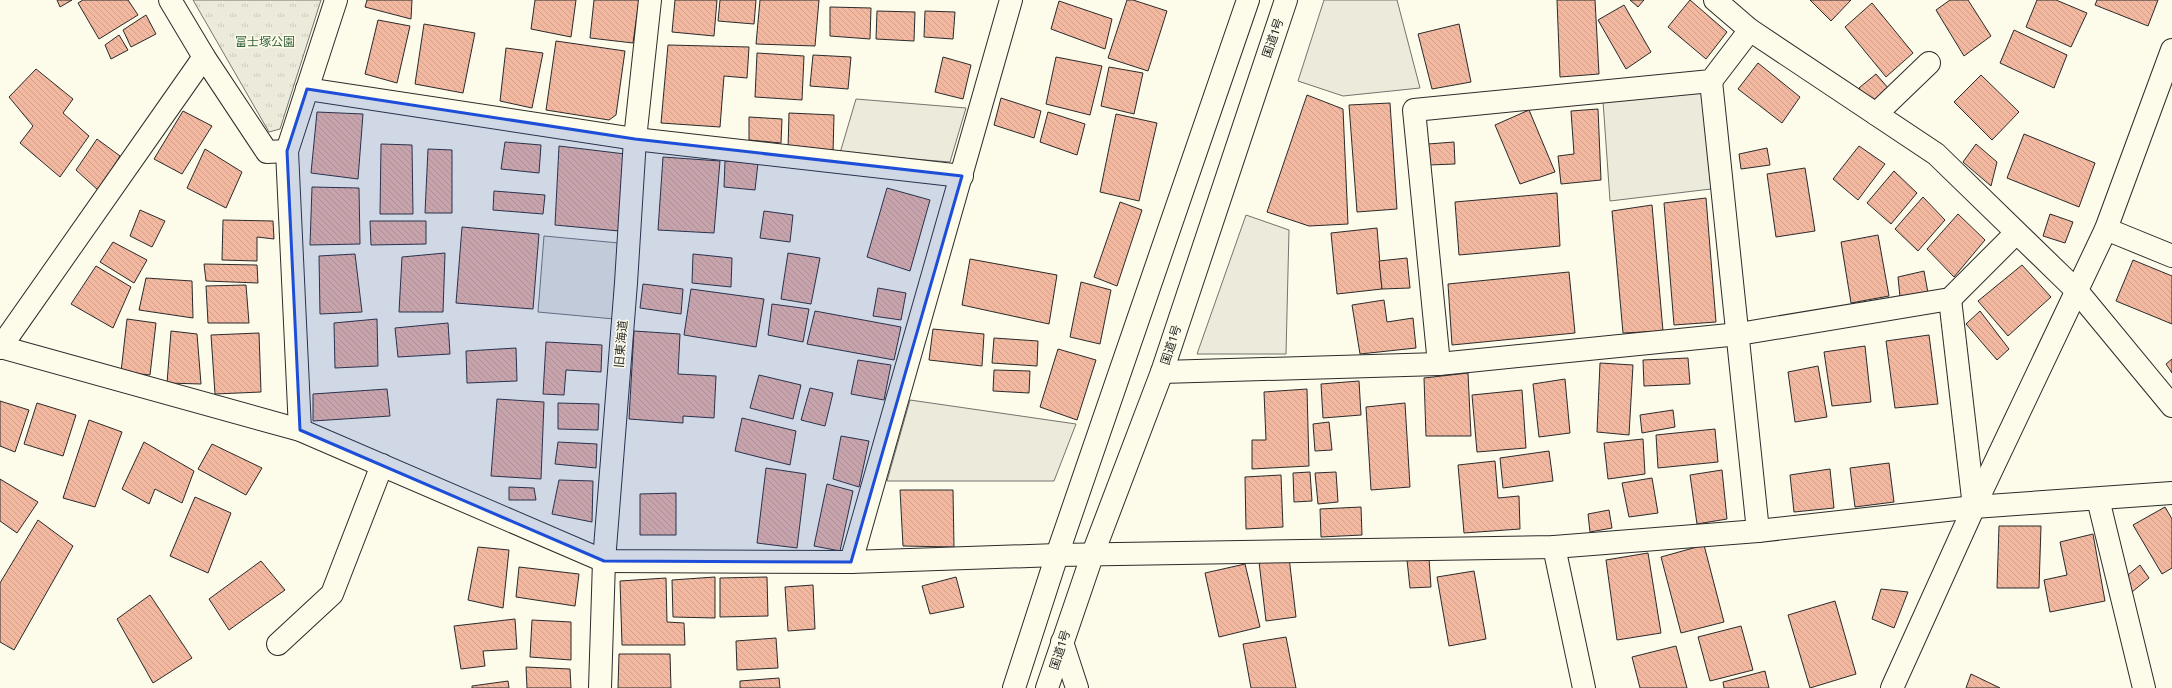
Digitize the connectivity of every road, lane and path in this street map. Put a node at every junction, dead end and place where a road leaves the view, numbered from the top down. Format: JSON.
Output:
{"nodes":[{"id":1,"x":170,"y":0,"type":"edge"},
{"id":2,"x":336,"y":0,"type":"edge"},
{"id":3,"x":650,"y":0,"type":"edge"},
{"id":4,"x":1011,"y":0,"type":"edge"},
{"id":5,"x":1248,"y":0,"type":"edge"},
{"id":6,"x":1286,"y":0,"type":"edge"},
{"id":7,"x":1715,"y":0,"type":"edge"},
{"id":8,"x":1750,"y":30,"type":"junction"},
{"id":9,"x":2172,"y":50,"type":"edge"},
{"id":10,"x":204,"y":57,"type":"junction"},
{"id":11,"x":1929,"y":62,"type":"dead end"},
{"id":12,"x":1712,"y":81,"type":"junction"},
{"id":13,"x":307,"y":89,"type":"junction"},
{"id":14,"x":1876,"y":114,"type":"junction"},
{"id":15,"x":635,"y":139,"type":"junction"},
{"id":16,"x":287,"y":150,"type":"junction"},
{"id":17,"x":962,"y":176,"type":"junction"},
{"id":18,"x":2106,"y":229,"type":"junction"},
{"id":19,"x":2016,"y":233,"type":"junction"},
{"id":20,"x":2172,"y":256,"type":"edge"},
{"id":21,"x":2077,"y":291,"type":"junction"},
{"id":22,"x":1950,"y":298,"type":"junction"},
{"id":23,"x":1739,"y":334,"type":"junction"},
{"id":24,"x":0,"y":348,"type":"edge"},
{"id":25,"x":1439,"y":364,"type":"junction"},
{"id":26,"x":1162,"y":372,"type":"junction"},
{"id":27,"x":2172,"y":406,"type":"edge"},
{"id":28,"x":300,"y":430,"type":"junction"},
{"id":29,"x":382,"y":465,"type":"junction"},
{"id":30,"x":2172,"y":493,"type":"edge"},
{"id":31,"x":2098,"y":499,"type":"junction"},
{"id":32,"x":1974,"y":506,"type":"junction"},
{"id":33,"x":1758,"y":531,"type":"junction"},
{"id":34,"x":1554,"y":547,"type":"junction"},
{"id":35,"x":1057,"y":556,"type":"junction"},
{"id":36,"x":1092,"y":556,"type":"junction"},
{"id":37,"x":604,"y":561,"type":"junction"},
{"id":38,"x":851,"y":562,"type":"junction"},
{"id":39,"x":1062,"y":642,"type":"junction"},
{"id":40,"x":278,"y":644,"type":"dead end"},
{"id":41,"x":1890,"y":687,"type":"edge"},
{"id":42,"x":600,"y":688,"type":"edge"},
{"id":43,"x":1014,"y":688,"type":"edge"},
{"id":44,"x":1047,"y":688,"type":"edge"},
{"id":45,"x":1077,"y":688,"type":"edge"},
{"id":46,"x":1584,"y":688,"type":"edge"},
{"id":47,"x":2144,"y":688,"type":"edge"}],
"edges":[{"from":1,"to":10,"type":"main road"},
{"from":2,"to":13,"type":"main road"},
{"from":3,"to":15,"type":"main road","name":"旧東海道"},
{"from":4,"to":17,"type":"main road"},
{"from":5,"to":35,"type":"main road"},
{"from":6,"to":26,"type":"main road","name":"国道1号"},
{"from":7,"to":8,"type":"main road"},
{"from":8,"to":12,"type":"main road"},
{"from":8,"to":14,"type":"main road"},
{"from":9,"to":18,"type":"main road"},
{"from":10,"to":16,"type":"main road"},
{"from":10,"to":24,"type":"main road"},
{"from":11,"to":14,"type":"main road"},
{"from":12,"to":23,"type":"main road"},
{"from":12,"to":25,"type":"main road"},
{"from":13,"to":15,"type":"main road"},
{"from":13,"to":16,"type":"main road"},
{"from":14,"to":19,"type":"main road"},
{"from":15,"to":17,"type":"main road"},
{"from":15,"to":37,"type":"main road","name":"旧東海道"},
{"from":16,"to":28,"type":"main road"},
{"from":17,"to":38,"type":"main road"},
{"from":18,"to":20,"type":"main road"},
{"from":18,"to":21,"type":"main road"},
{"from":19,"to":21,"type":"main road"},
{"from":19,"to":22,"type":"main road"},
{"from":21,"to":27,"type":"main road"},
{"from":21,"to":32,"type":"main road"},
{"from":22,"to":23,"type":"main road"},
{"from":22,"to":32,"type":"main road"},
{"from":23,"to":25,"type":"main road"},
{"from":23,"to":33,"type":"main road"},
{"from":24,"to":28,"type":"main road"},
{"from":25,"to":26,"type":"main road"},
{"from":26,"to":36,"type":"main road","name":"国道1号"},
{"from":28,"to":29,"type":"main road"},
{"from":29,"to":37,"type":"main road"},
{"from":29,"to":40,"type":"main road"},
{"from":30,"to":31,"type":"main road"},
{"from":31,"to":32,"type":"main road"},
{"from":31,"to":47,"type":"main road"},
{"from":32,"to":33,"type":"main road"},
{"from":32,"to":41,"type":"main road"},
{"from":33,"to":34,"type":"main road"},
{"from":34,"to":36,"type":"main road"},
{"from":34,"to":46,"type":"main road"},
{"from":35,"to":36,"type":"main road"},
{"from":35,"to":38,"type":"main road"},
{"from":35,"to":43,"type":"main road"},
{"from":36,"to":39,"type":"main road","name":"国道1号"},
{"from":37,"to":38,"type":"main road"},
{"from":37,"to":42,"type":"main road","name":"旧東海道"},
{"from":39,"to":44,"type":"main road","name":"国道1号"},
{"from":39,"to":45,"type":"main road"}]}
